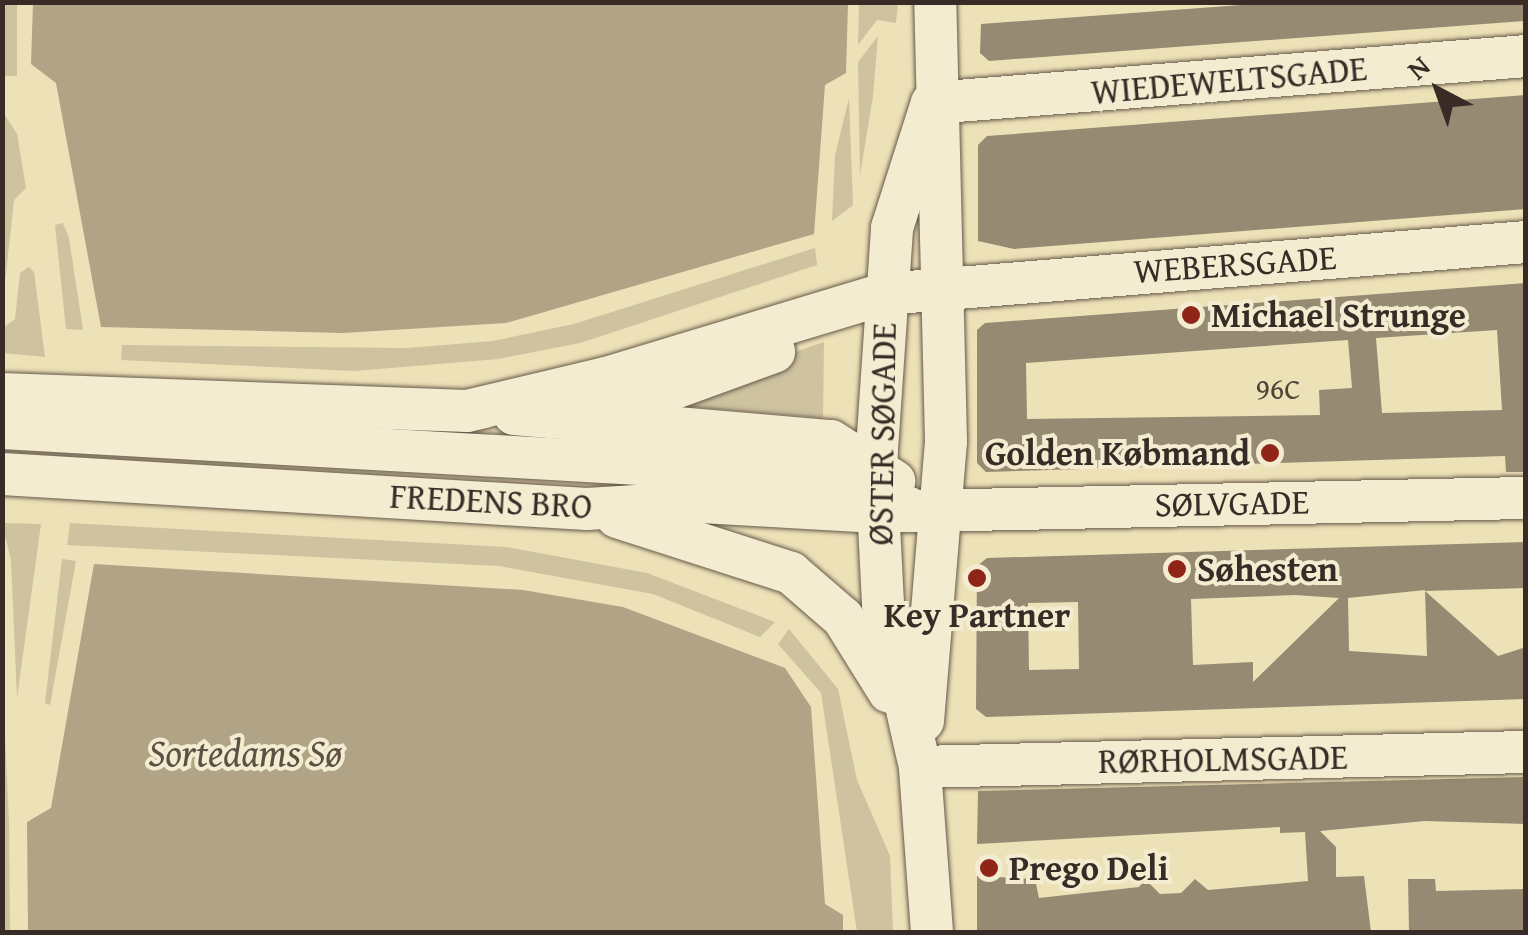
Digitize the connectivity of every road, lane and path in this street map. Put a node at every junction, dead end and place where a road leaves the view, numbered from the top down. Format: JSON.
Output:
{"nodes":[{"id":1,"x":935,"y":2,"type":"edge"},
{"id":2,"x":1526,"y":56,"type":"edge"},
{"id":3,"x":932,"y":103,"type":"junction"},
{"id":4,"x":1526,"y":242,"type":"edge"},
{"id":5,"x":945,"y":286,"type":"junction"},
{"id":6,"x":884,"y":294,"type":"junction"},
{"id":7,"x":2,"y":394,"type":"edge"},
{"id":8,"x":584,"y":419,"type":"junction"},
{"id":9,"x":2,"y":428,"type":"edge"},
{"id":10,"x":463,"y":430,"type":"junction"},
{"id":11,"x":2,"y":474,"type":"edge"},
{"id":12,"x":896,"y":497,"type":"junction"},
{"id":13,"x":1526,"y":498,"type":"edge"},
{"id":14,"x":587,"y":508,"type":"junction"},
{"id":15,"x":1526,"y":752,"type":"edge"},
{"id":16,"x":920,"y":766,"type":"junction"},
{"id":17,"x":932,"y":932,"type":"edge"}],
"edges":[{"from":1,"to":3,"type":"street","name":"ØSTER SØGADE"},
{"from":2,"to":3,"type":"street","name":"WIEDEWELTSGADE"},
{"from":3,"to":5,"type":"street","name":"ØSTER SØGADE"},
{"from":3,"to":6,"type":"street","name":"ØSTER SØGADE"},
{"from":4,"to":5,"type":"street","name":"WEBERSGADE"},
{"from":5,"to":6,"type":"street","name":"WEBERSGADE"},
{"from":5,"to":12,"type":"street","name":"ØSTER SØGADE"},
{"from":6,"to":8,"type":"street"},
{"from":6,"to":10,"type":"street"},
{"from":6,"to":12,"type":"street","name":"ØSTER SØGADE"},
{"from":7,"to":10,"type":"street"},
{"from":8,"to":10,"type":"street"},
{"from":8,"to":12,"type":"street"},
{"from":9,"to":10,"type":"street"},
{"from":10,"to":12,"type":"street"},
{"from":11,"to":14,"type":"street","name":"FREDENS BRO"},
{"from":12,"to":13,"type":"street","name":"SØLVGADE"},
{"from":12,"to":14,"type":"street","name":"FREDENS BRO"},
{"from":12,"to":16,"type":"street","name":"ØSTER SØGADE"},
{"from":12,"to":16,"type":"street","name":"ØSTER SØGADE"},
{"from":14,"to":16,"type":"street"},
{"from":15,"to":16,"type":"street","name":"RØRHOLMSGADE"},
{"from":16,"to":17,"type":"street","name":"ØSTER SØGADE"}]}
